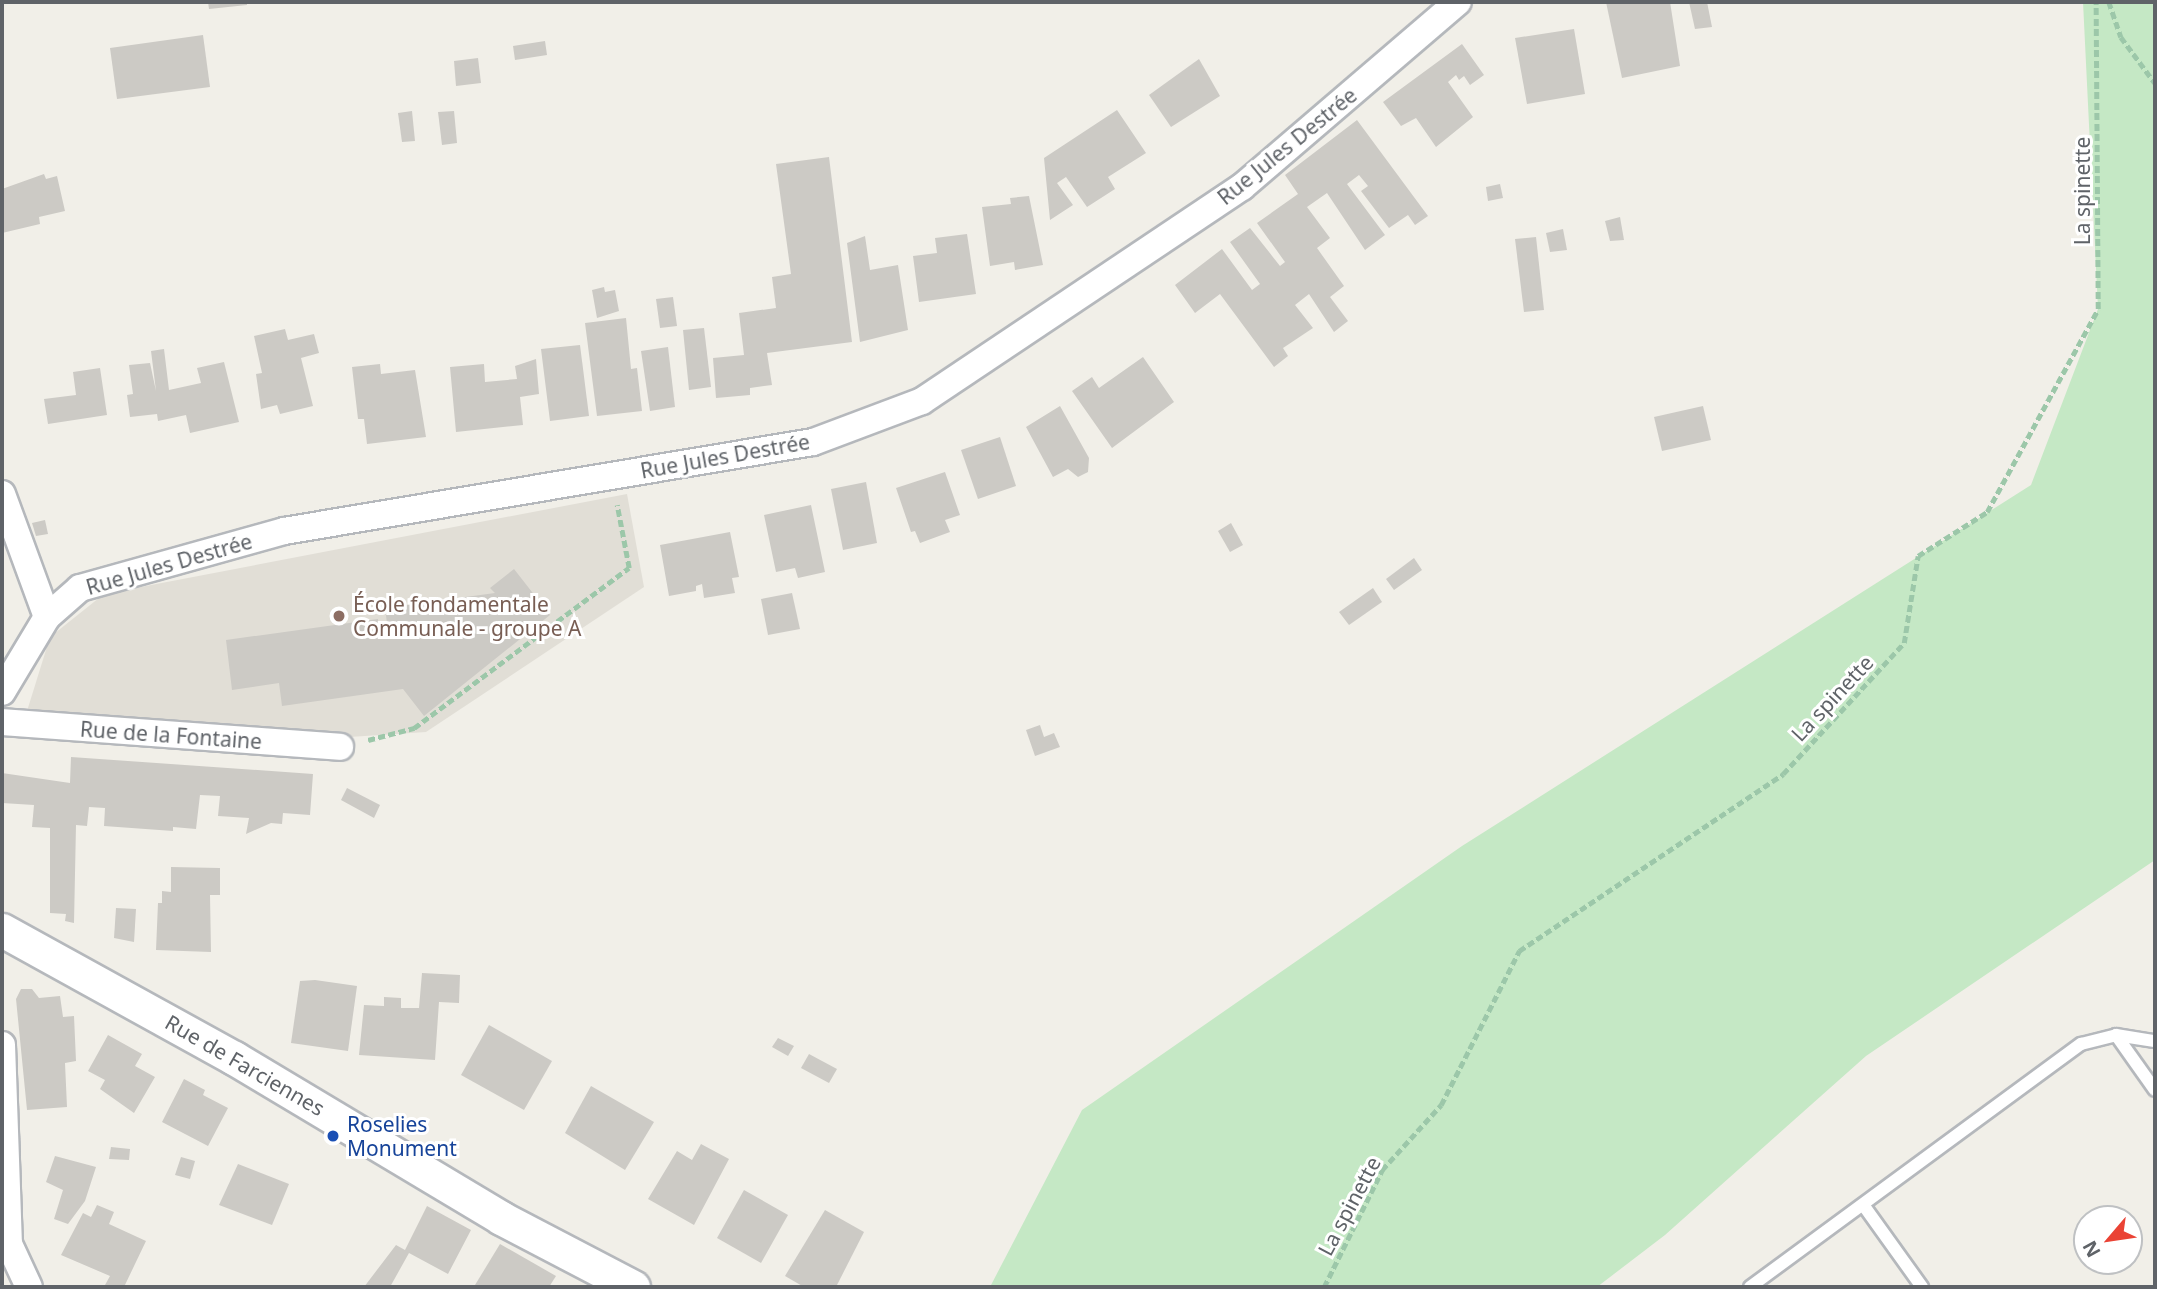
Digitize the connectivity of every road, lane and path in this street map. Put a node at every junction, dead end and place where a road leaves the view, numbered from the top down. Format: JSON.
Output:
{"nodes":[{"id":1,"x":1458,"y":2,"type":"edge"},
{"id":2,"x":2096,"y":2,"type":"edge"},
{"id":3,"x":2109,"y":2,"type":"edge"},
{"id":4,"x":2155,"y":83,"type":"edge"},
{"id":5,"x":612,"y":476,"type":"junction"},
{"id":6,"x":2,"y":494,"type":"edge"},
{"id":7,"x":47,"y":617,"type":"junction"},
{"id":8,"x":2,"y":692,"type":"edge"},
{"id":9,"x":2,"y":722,"type":"edge"},
{"id":10,"x":340,"y":747,"type":"joint"},
{"id":11,"x":2,"y":930,"type":"edge"},
{"id":12,"x":2116,"y":1035,"type":"junction"},
{"id":13,"x":2155,"y":1041,"type":"edge"},
{"id":14,"x":2,"y":1045,"type":"edge"},
{"id":15,"x":2155,"y":1090,"type":"edge"},
{"id":16,"x":1864,"y":1206,"type":"junction"},
{"id":17,"x":29,"y":1287,"type":"edge"},
{"id":18,"x":633,"y":1287,"type":"edge"},
{"id":19,"x":1324,"y":1287,"type":"edge"},
{"id":20,"x":1750,"y":1287,"type":"edge"},
{"id":21,"x":1922,"y":1287,"type":"edge"}],
"edges":[{"from":1,"to":5,"type":"street","name":"Rue Jules Destrée"},
{"from":2,"to":19,"type":"path","name":"La spinette"},
{"from":3,"to":4,"type":"path"},
{"from":5,"to":7,"type":"street","name":"Rue Jules Destrée"},
{"from":5,"to":10,"type":"path"},
{"from":6,"to":7,"type":"street"},
{"from":7,"to":8,"type":"street","name":"Rue Jules Destrée"},
{"from":9,"to":10,"type":"street","name":"Rue de la Fontaine"},
{"from":11,"to":18,"type":"street","name":"Rue de Farciennes"},
{"from":12,"to":13,"type":"lane"},
{"from":12,"to":15,"type":"lane"},
{"from":12,"to":16,"type":"lane"},
{"from":14,"to":17,"type":"street"},
{"from":16,"to":20,"type":"lane"},
{"from":16,"to":21,"type":"lane"}]}
